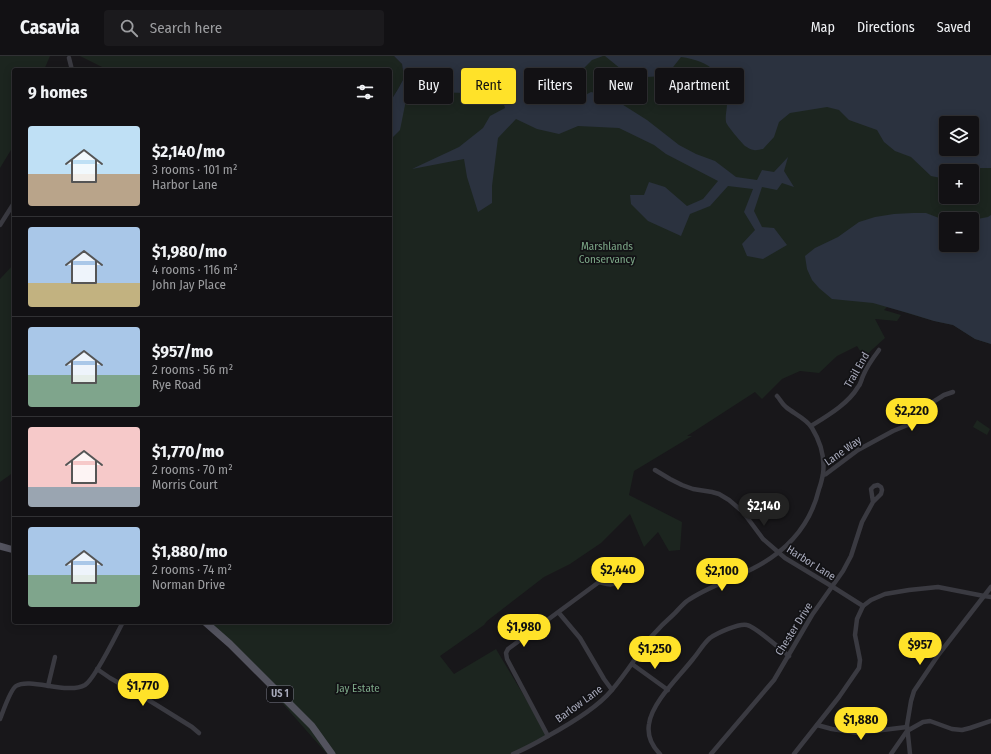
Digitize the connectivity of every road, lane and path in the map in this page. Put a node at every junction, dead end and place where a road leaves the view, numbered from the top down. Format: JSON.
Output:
{"nodes":[{"id":1,"x":69,"y":58,"type":"dead end"},
{"id":2,"x":72,"y":68,"type":"edge"},
{"id":3,"x":12,"y":206,"type":"edge"},
{"id":4,"x":0,"y":224,"type":"edge"},
{"id":5,"x":879,"y":350,"type":"dead end"},
{"id":6,"x":953,"y":392,"type":"dead end"},
{"id":7,"x":777,"y":396,"type":"dead end"},
{"id":8,"x":811,"y":426,"type":"junction"},
{"id":9,"x":656,"y":470,"type":"dead end"},
{"id":10,"x":823,"y":475,"type":"junction"},
{"id":11,"x":873,"y":502,"type":"dead end"},
{"id":12,"x":0,"y":546,"type":"edge"},
{"id":13,"x":12,"y":549,"type":"edge"},
{"id":14,"x":778,"y":552,"type":"junction"},
{"id":15,"x":599,"y":582,"type":"dead end"},
{"id":16,"x":833,"y":587,"type":"junction"},
{"id":17,"x":991,"y":588,"type":"edge"},
{"id":18,"x":984,"y":596,"type":"junction"},
{"id":19,"x":991,"y":597,"type":"edge"},
{"id":20,"x":863,"y":606,"type":"junction"},
{"id":21,"x":559,"y":612,"type":"junction"},
{"id":22,"x":122,"y":624,"type":"edge"},
{"id":23,"x":207,"y":624,"type":"edge"},
{"id":24,"x":789,"y":656,"type":"junction"},
{"id":25,"x":55,"y":657,"type":"dead end"},
{"id":26,"x":632,"y":664,"type":"junction"},
{"id":27,"x":98,"y":669,"type":"junction"},
{"id":28,"x":48,"y":686,"type":"junction"},
{"id":29,"x":612,"y":690,"type":"junction"},
{"id":30,"x":668,"y":690,"type":"junction"},
{"id":31,"x":0,"y":719,"type":"edge"},
{"id":32,"x":991,"y":721,"type":"edge"},
{"id":33,"x":817,"y":725,"type":"junction"},
{"id":34,"x":907,"y":729,"type":"junction"},
{"id":35,"x":199,"y":733,"type":"dead end"},
{"id":36,"x":548,"y":736,"type":"junction"},
{"id":37,"x":525,"y":752,"type":"edge"},
{"id":38,"x":332,"y":754,"type":"edge"},
{"id":39,"x":513,"y":754,"type":"edge"},
{"id":40,"x":660,"y":754,"type":"edge"},
{"id":41,"x":711,"y":754,"type":"edge"},
{"id":42,"x":794,"y":754,"type":"edge"},
{"id":43,"x":891,"y":754,"type":"edge"},
{"id":44,"x":910,"y":754,"type":"edge"}],
"edges":[{"from":1,"to":2,"type":"street"},
{"from":3,"to":4,"type":"street"},
{"from":5,"to":8,"type":"street","name":"Trail End"},
{"from":6,"to":10,"type":"street","name":"Lane Way"},
{"from":7,"to":8,"type":"street","name":"Barlow Lane"},
{"from":8,"to":10,"type":"street","name":"Barlow Lane"},
{"from":9,"to":14,"type":"street","name":"Harbor Lane"},
{"from":10,"to":14,"type":"street","name":"Barlow Lane"},
{"from":11,"to":16,"type":"street","name":"Chester Drive"},
{"from":12,"to":13,"type":"main road"},
{"from":14,"to":16,"type":"street","name":"Harbor Lane"},
{"from":14,"to":26,"type":"street","name":"Barlow Lane"},
{"from":15,"to":21,"type":"street"},
{"from":16,"to":20,"type":"street","name":"Harbor Lane"},
{"from":16,"to":24,"type":"street","name":"Chester Drive"},
{"from":17,"to":18,"type":"street"},
{"from":18,"to":19,"type":"street"},
{"from":18,"to":20,"type":"street"},
{"from":18,"to":34,"type":"street"},
{"from":20,"to":33,"type":"street"},
{"from":21,"to":29,"type":"street"},
{"from":21,"to":36,"type":"street"},
{"from":22,"to":27,"type":"street"},
{"from":23,"to":38,"type":"main road","number":"US 1"},
{"from":24,"to":30,"type":"street"},
{"from":24,"to":41,"type":"street","name":"Chester Drive"},
{"from":25,"to":28,"type":"street"},
{"from":26,"to":29,"type":"street","name":"Barlow Lane"},
{"from":26,"to":30,"type":"street"},
{"from":27,"to":28,"type":"street"},
{"from":27,"to":35,"type":"street"},
{"from":28,"to":31,"type":"street"},
{"from":29,"to":36,"type":"street","name":"Barlow Lane"},
{"from":30,"to":40,"type":"street"},
{"from":32,"to":34,"type":"street"},
{"from":33,"to":34,"type":"street"},
{"from":33,"to":42,"type":"street"},
{"from":34,"to":43,"type":"street"},
{"from":34,"to":44,"type":"street"},
{"from":36,"to":37,"type":"street","name":"Barlow Lane"},
{"from":37,"to":39,"type":"street","name":"Barlow Lane"}]}
